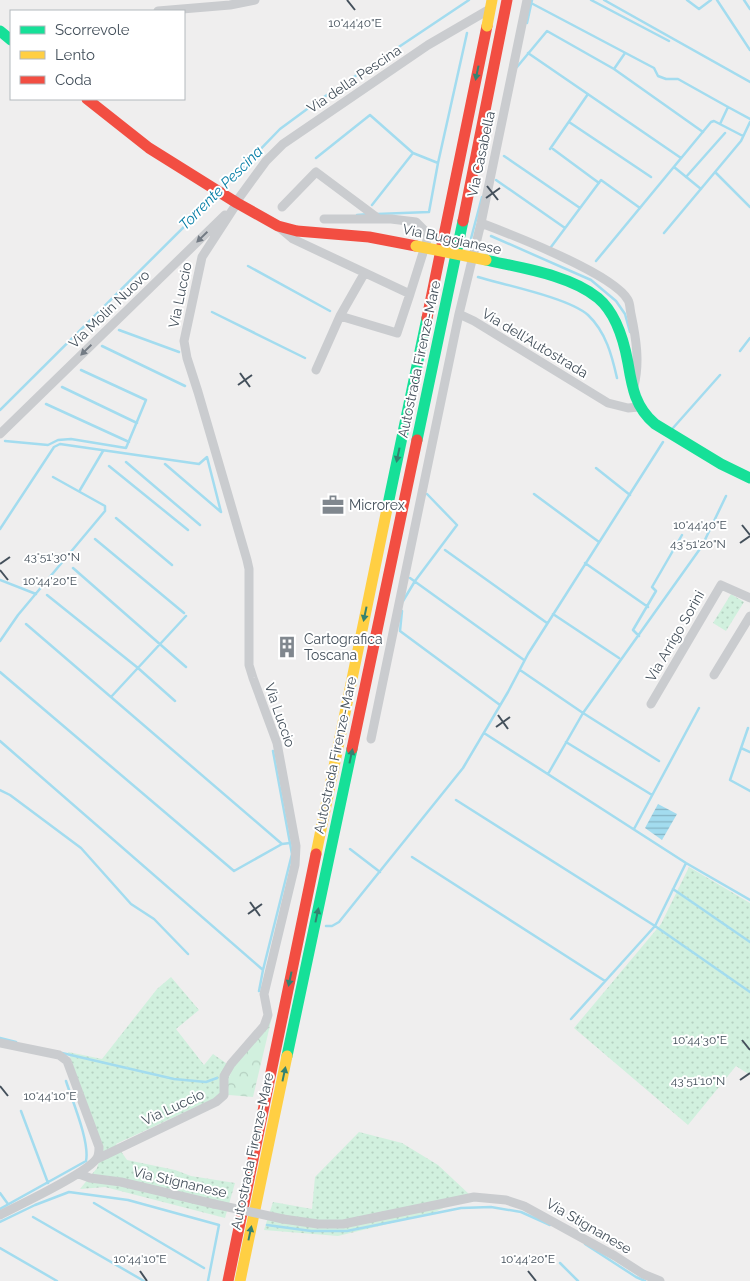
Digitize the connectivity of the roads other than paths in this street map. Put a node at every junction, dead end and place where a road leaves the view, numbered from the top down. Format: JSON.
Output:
{"nodes":[{"id":1,"x":255,"y":0,"type":"edge"},
{"id":2,"x":492,"y":0,"type":"edge"},
{"id":3,"x":506,"y":0,"type":"edge"},
{"id":4,"x":527,"y":0,"type":"edge"},
{"id":5,"x":168,"y":10,"type":"edge"},
{"id":6,"x":88,"y":100,"type":"edge"},
{"id":7,"x":236,"y":202,"type":"junction"},
{"id":8,"x":282,"y":207,"type":"dead end"},
{"id":9,"x":324,"y":219,"type":"dead end"},
{"id":10,"x":379,"y":219,"type":"junction"},
{"id":11,"x":481,"y":223,"type":"junction"},
{"id":12,"x":278,"y":226,"type":"junction"},
{"id":13,"x":364,"y":274,"type":"junction"},
{"id":14,"x":410,"y":294,"type":"junction"},
{"id":15,"x":459,"y":314,"type":"junction"},
{"id":16,"x":340,"y":316,"type":"junction"},
{"id":17,"x":316,"y":370,"type":"dead end"},
{"id":18,"x":632,"y":391,"type":"junction"},
{"id":19,"x":639,"y":407,"type":"junction"},
{"id":20,"x":0,"y":434,"type":"edge"},
{"id":21,"x":750,"y":478,"type":"edge"},
{"id":22,"x":750,"y":598,"type":"edge"},
{"id":23,"x":750,"y":616,"type":"edge"},
{"id":24,"x":714,"y":675,"type":"dead end"},
{"id":25,"x":651,"y":704,"type":"dead end"},
{"id":26,"x":371,"y":739,"type":"dead end"},
{"id":27,"x":0,"y":1043,"type":"edge"},
{"id":28,"x":97,"y":1159,"type":"junction"},
{"id":29,"x":79,"y":1174,"type":"junction"},
{"id":30,"x":0,"y":1215,"type":"edge"},
{"id":31,"x":228,"y":1281,"type":"edge"},
{"id":32,"x":240,"y":1281,"type":"edge"},
{"id":33,"x":660,"y":1281,"type":"edge"}],
"edges":[{"from":1,"to":5,"type":"street"},
{"from":2,"to":31,"type":"main road","name":"Autostrada Firenze-Mare","one_way":true,"bridge":true},
{"from":3,"to":7,"type":"street","name":"Via della Pescina"},
{"from":32,"to":3,"type":"main road","name":"Autostrada Firenze-Mare","one_way":true},
{"from":4,"to":11,"type":"street","name":"Via Casabella"},
{"from":6,"to":7,"type":"main road","name":"Via Buggianese"},
{"from":7,"to":12,"type":"main road","name":"Via Buggianese"},
{"from":7,"to":20,"type":"street","name":"Via Molin Nuovo","one_way":true},
{"from":7,"to":28,"type":"street","name":"Via Luccio"},
{"from":8,"to":10,"type":"street"},
{"from":9,"to":10,"type":"street"},
{"from":10,"to":14,"type":"street"},
{"from":11,"to":15,"type":"street","name":"Via Casabella"},
{"from":11,"to":18,"type":"street","name":"Via Buggianese"},
{"from":12,"to":13,"type":"street"},
{"from":12,"to":18,"type":"main road","name":"Via Buggianese","bridge":true},
{"from":13,"to":14,"type":"street"},
{"from":13,"to":16,"type":"street"},
{"from":14,"to":16,"type":"street"},
{"from":15,"to":19,"type":"street","name":"Via dell'Autostrada"},
{"from":15,"to":26,"type":"street","name":"Via dell'Autostrada"},
{"from":16,"to":17,"type":"street"},
{"from":18,"to":19,"type":"main road","name":"Via Buggianese"},
{"from":19,"to":21,"type":"main road","name":"Via Buggianese"},
{"from":22,"to":25,"type":"street","name":"Via Arrigo Sorini"},
{"from":23,"to":24,"type":"street"},
{"from":27,"to":28,"type":"street"},
{"from":28,"to":29,"type":"street"},
{"from":29,"to":30,"type":"street"},
{"from":29,"to":33,"type":"street","name":"Via Stignanese","bridge":true}]}
